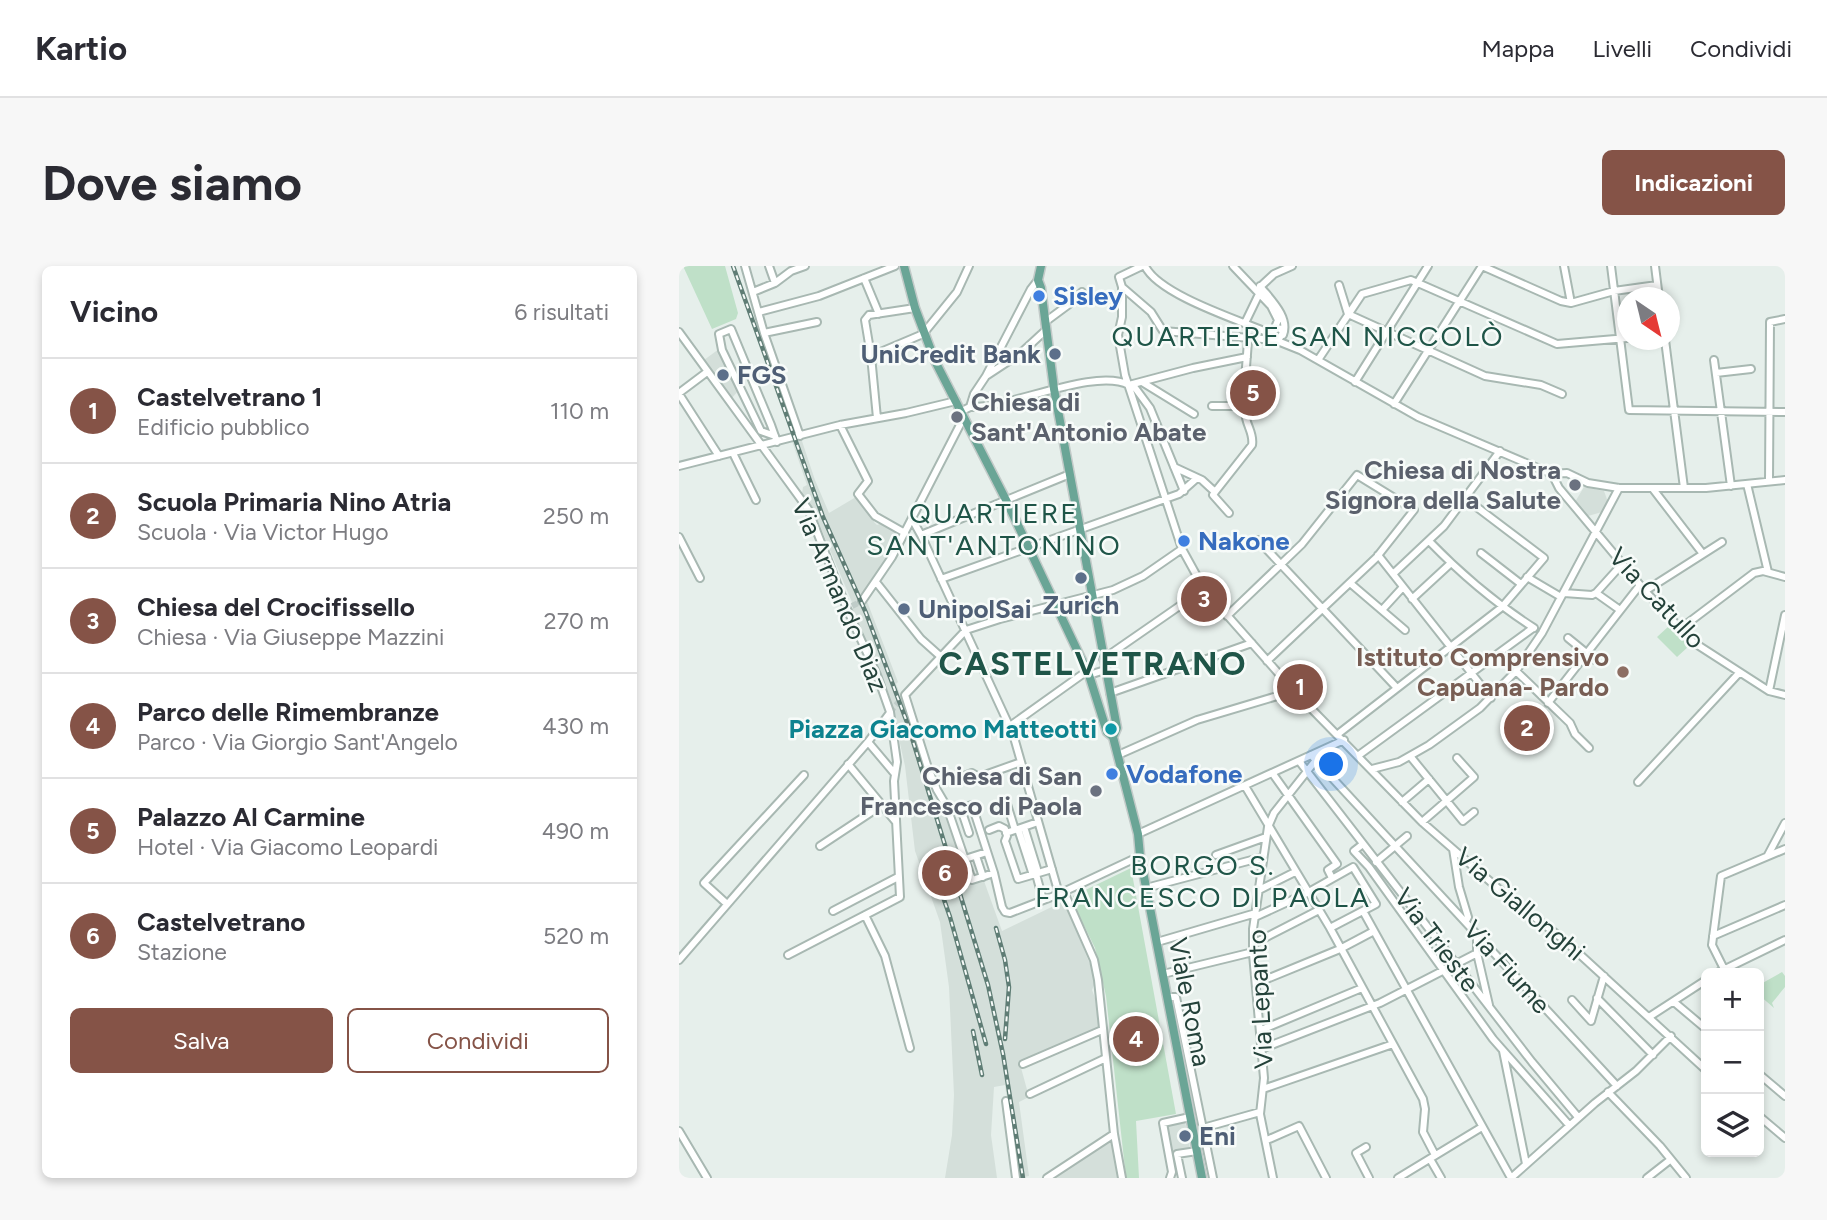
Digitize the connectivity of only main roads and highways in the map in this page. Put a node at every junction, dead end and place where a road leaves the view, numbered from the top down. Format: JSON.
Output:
{"nodes":[{"id":1,"x":904,"y":266,"type":"edge"},
{"id":2,"x":1041,"y":266,"type":"edge"},
{"id":3,"x":1113,"y":737,"type":"junction"},
{"id":4,"x":1202,"y":1178,"type":"edge"}],
"edges":[{"from":1,"to":3,"type":"main road"},
{"from":2,"to":3,"type":"main road"},
{"from":3,"to":4,"type":"main road","name":"Viale Roma"}]}
